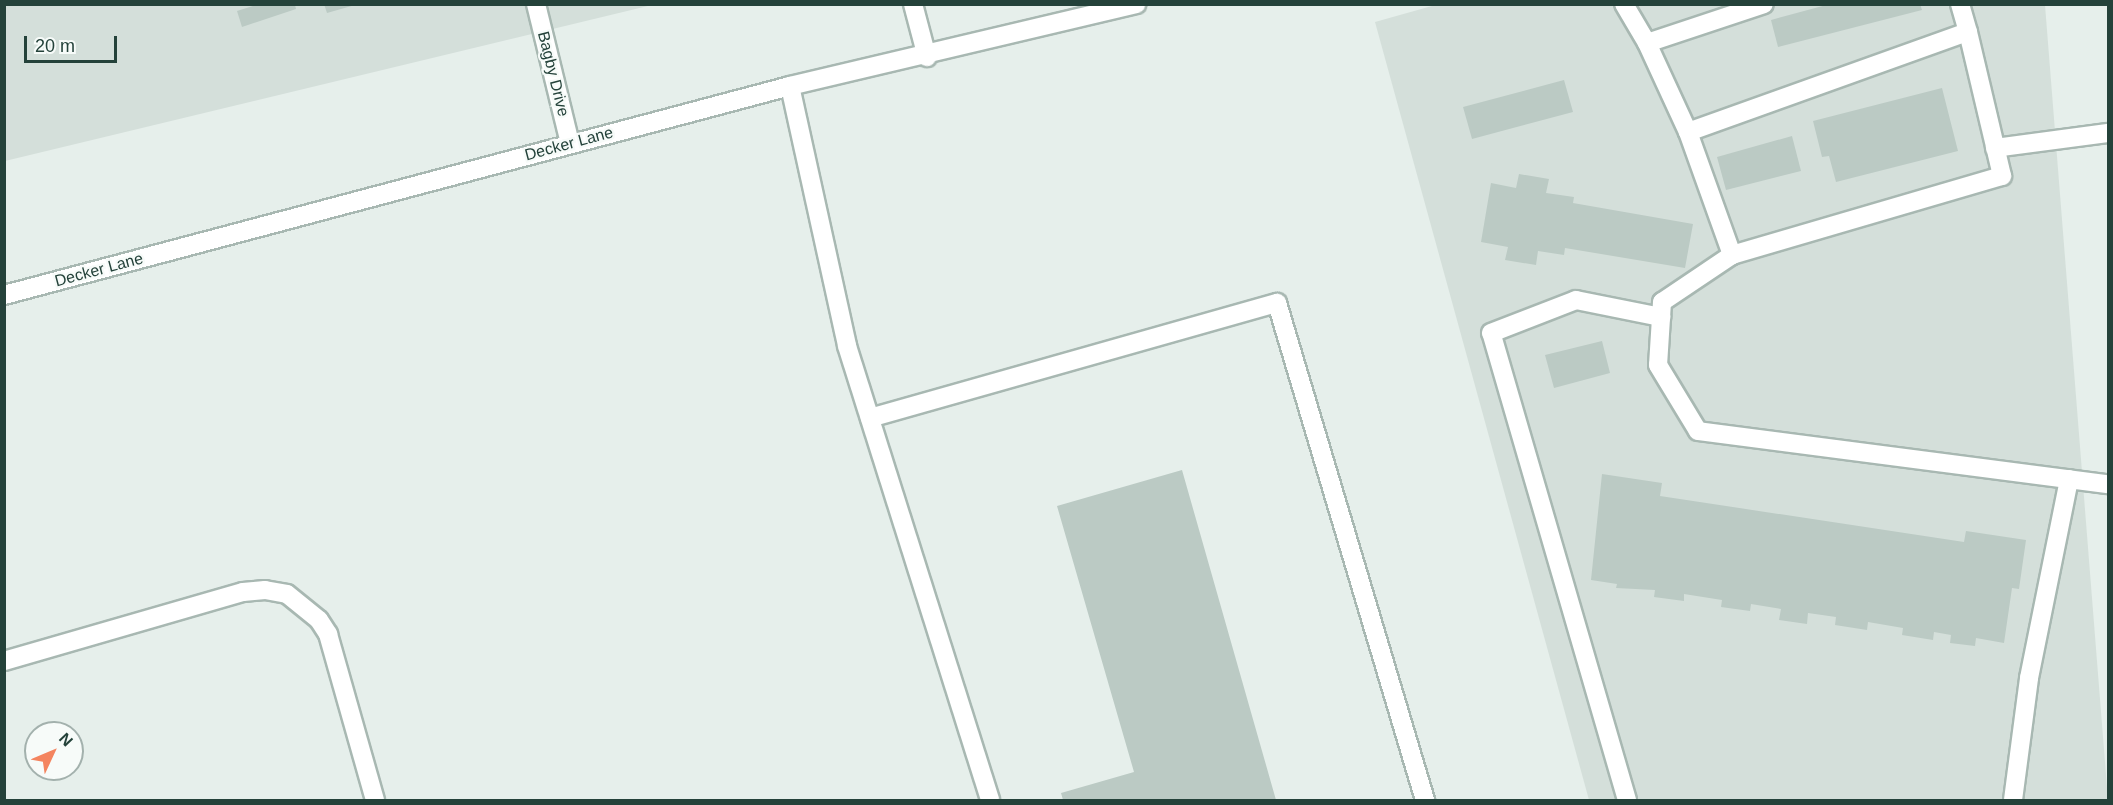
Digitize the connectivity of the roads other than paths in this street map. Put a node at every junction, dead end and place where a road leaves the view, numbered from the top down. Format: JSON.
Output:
{"nodes":[{"id":1,"x":536,"y":4,"type":"edge"},
{"id":2,"x":913,"y":4,"type":"edge"},
{"id":3,"x":1136,"y":4,"type":"edge"},
{"id":4,"x":1624,"y":4,"type":"edge"},
{"id":5,"x":1764,"y":4,"type":"edge"},
{"id":6,"x":1960,"y":4,"type":"edge"},
{"id":7,"x":1968,"y":32,"type":"junction"},
{"id":8,"x":1647,"y":43,"type":"junction"},
{"id":9,"x":927,"y":57,"type":"junction"},
{"id":10,"x":790,"y":86,"type":"junction"},
{"id":11,"x":1688,"y":132,"type":"junction"},
{"id":12,"x":2109,"y":133,"type":"edge"},
{"id":13,"x":570,"y":144,"type":"junction"},
{"id":14,"x":1995,"y":148,"type":"junction"},
{"id":15,"x":1732,"y":255,"type":"junction"},
{"id":16,"x":4,"y":295,"type":"edge"},
{"id":17,"x":1661,"y":317,"type":"junction"},
{"id":18,"x":870,"y":418,"type":"junction"},
{"id":19,"x":2069,"y":479,"type":"junction"},
{"id":20,"x":2109,"y":484,"type":"edge"},
{"id":21,"x":4,"y":661,"type":"edge"},
{"id":22,"x":375,"y":801,"type":"edge"},
{"id":23,"x":990,"y":801,"type":"edge"},
{"id":24,"x":1425,"y":801,"type":"edge"},
{"id":25,"x":1627,"y":801,"type":"edge"},
{"id":26,"x":2013,"y":801,"type":"edge"}],
"edges":[{"from":1,"to":13,"type":"main road","name":"Bagby Drive"},
{"from":2,"to":9,"type":"main road"},
{"from":3,"to":9,"type":"main road","name":"Decker Lane"},
{"from":4,"to":8,"type":"main road"},
{"from":5,"to":8,"type":"main road"},
{"from":6,"to":7,"type":"main road"},
{"from":7,"to":11,"type":"main road"},
{"from":7,"to":14,"type":"main road"},
{"from":8,"to":11,"type":"main road"},
{"from":9,"to":10,"type":"main road","name":"Decker Lane"},
{"from":10,"to":13,"type":"main road","name":"Decker Lane"},
{"from":10,"to":18,"type":"main road"},
{"from":11,"to":15,"type":"main road"},
{"from":12,"to":14,"type":"main road"},
{"from":13,"to":16,"type":"main road","name":"Decker Lane"},
{"from":14,"to":15,"type":"main road"},
{"from":15,"to":17,"type":"main road"},
{"from":17,"to":19,"type":"main road"},
{"from":17,"to":25,"type":"main road"},
{"from":18,"to":23,"type":"main road"},
{"from":18,"to":24,"type":"main road"},
{"from":19,"to":20,"type":"main road"},
{"from":19,"to":26,"type":"main road"},
{"from":21,"to":22,"type":"main road"}]}
